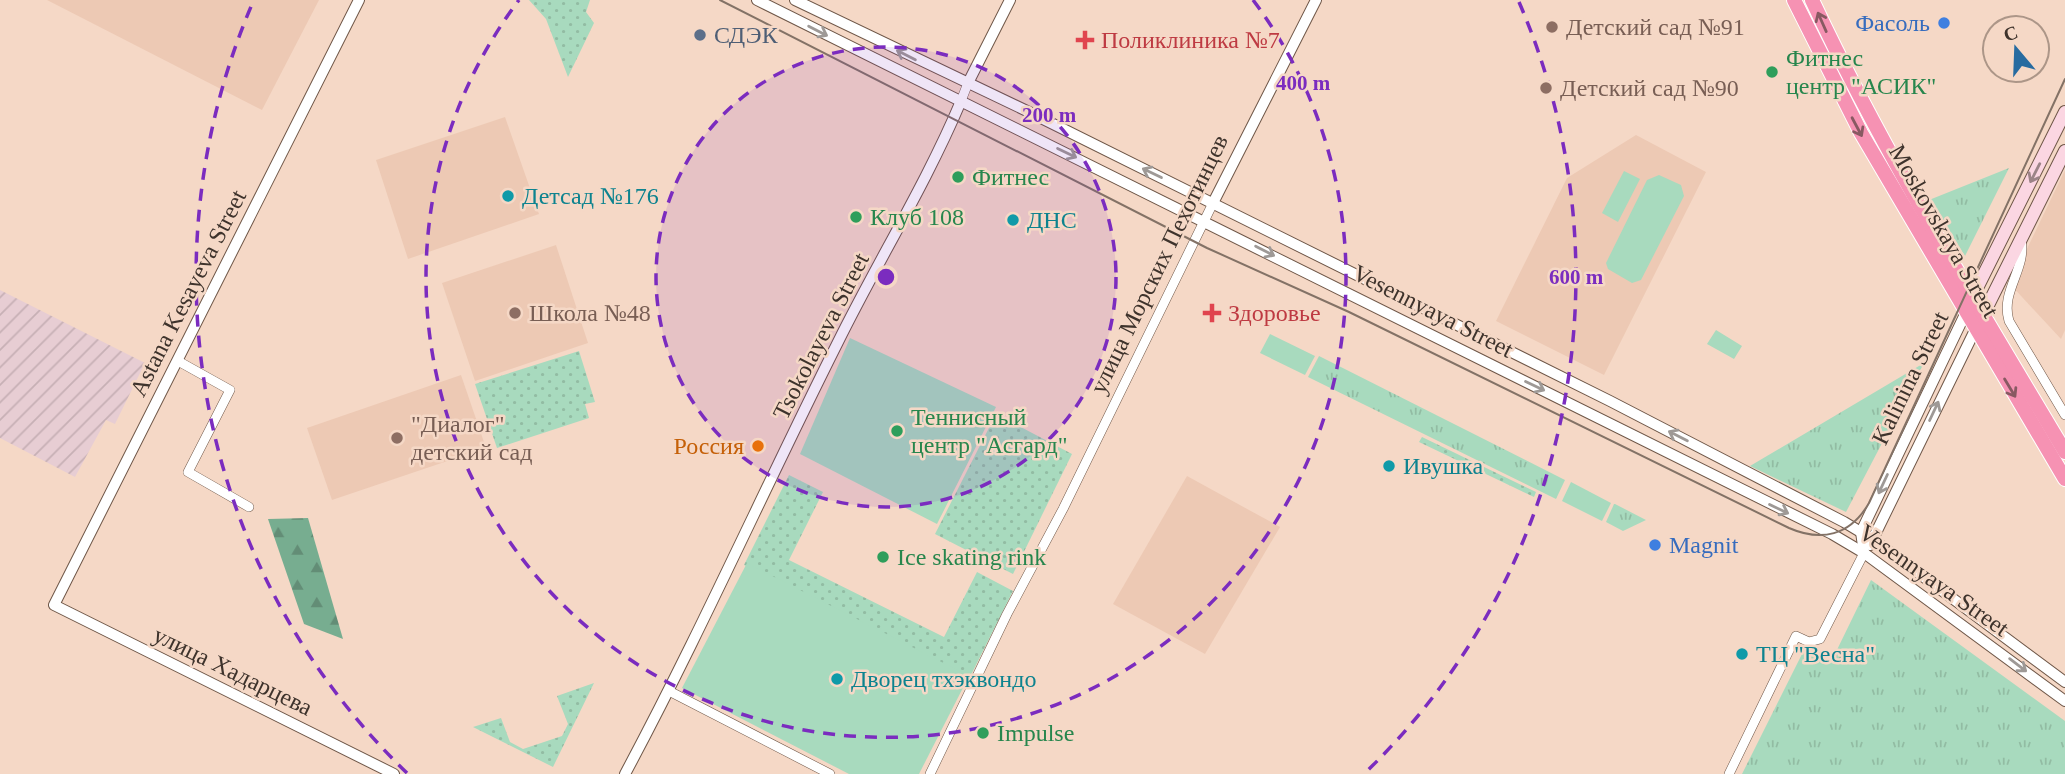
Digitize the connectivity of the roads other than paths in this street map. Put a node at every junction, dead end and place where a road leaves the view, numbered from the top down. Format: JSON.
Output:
{"nodes":[{"id":1,"x":359,"y":0,"type":"edge"},
{"id":2,"x":757,"y":0,"type":"edge"},
{"id":3,"x":795,"y":0,"type":"edge"},
{"id":4,"x":1010,"y":0,"type":"edge"},
{"id":5,"x":1316,"y":0,"type":"edge"},
{"id":6,"x":1794,"y":0,"type":"edge"},
{"id":7,"x":1812,"y":0,"type":"edge"},
{"id":8,"x":968,"y":83,"type":"junction"},
{"id":9,"x":961,"y":101,"type":"junction"},
{"id":10,"x":2065,"y":112,"type":"edge"},
{"id":11,"x":2065,"y":151,"type":"edge"},
{"id":12,"x":1213,"y":203,"type":"junction"},
{"id":13,"x":1205,"y":220,"type":"junction"},
{"id":14,"x":2008,"y":279,"type":"junction"},
{"id":15,"x":1973,"y":296,"type":"junction"},
{"id":16,"x":1965,"y":313,"type":"junction"},
{"id":17,"x":1983,"y":315,"type":"junction"},
{"id":18,"x":1974,"y":330,"type":"junction"},
{"id":19,"x":177,"y":361,"type":"junction"},
{"id":20,"x":2065,"y":415,"type":"edge"},
{"id":21,"x":2065,"y":452,"type":"edge"},
{"id":22,"x":2065,"y":479,"type":"edge"},
{"id":23,"x":249,"y":507,"type":"dead end"},
{"id":24,"x":1861,"y":532,"type":"junction"},
{"id":25,"x":1874,"y":540,"type":"junction"},
{"id":26,"x":1864,"y":553,"type":"junction"},
{"id":27,"x":54,"y":605,"type":"joint"},
{"id":28,"x":2065,"y":682,"type":"edge"},
{"id":29,"x":669,"y":691,"type":"junction"},
{"id":30,"x":2065,"y":701,"type":"edge"},
{"id":31,"x":394,"y":774,"type":"edge"},
{"id":32,"x":625,"y":774,"type":"edge"},
{"id":33,"x":830,"y":774,"type":"edge"},
{"id":34,"x":930,"y":774,"type":"edge"},
{"id":35,"x":1729,"y":774,"type":"edge"}],
"edges":[{"from":1,"to":19,"type":"street","name":"Astana Kesayeva Street"},
{"from":2,"to":9,"type":"street","name":"Vesennyaya Street","one_way":true},
{"from":8,"to":3,"type":"street","name":"Vesennyaya Street","one_way":true},
{"from":4,"to":8,"type":"street","name":"Tsokolayeva Street"},
{"from":5,"to":12,"type":"street","name":"улица Морских Пехотинцев"},
{"from":6,"to":16,"type":"highway","name":"Moskovskaya Street","one_way":true},
{"from":15,"to":7,"type":"highway","name":"Moskovskaya Street","one_way":true},
{"from":8,"to":9,"type":"street","name":"Tsokolayeva Street"},
{"from":12,"to":8,"type":"street","name":"Vesennyaya Street","one_way":true},
{"from":9,"to":13,"type":"street","name":"Vesennyaya Street","one_way":true},
{"from":9,"to":29,"type":"street","name":"Tsokolayeva Street"},
{"from":10,"to":15,"type":"main road","name":"Kalinina Street","one_way":true},
{"from":11,"to":14,"type":"main road","name":"Kalinina Street"},
{"from":12,"to":13,"type":"street","name":"улица Морских Пехотинцев"},
{"from":24,"to":12,"type":"street","name":"Vesennyaya Street","one_way":true},
{"from":13,"to":26,"type":"street","name":"Vesennyaya Street","one_way":true},
{"from":13,"to":34,"type":"street","name":"улица Морских Пехотинцев"},
{"from":14,"to":17,"type":"main road","name":"Kalinina Street"},
{"from":14,"to":20,"type":"street"},
{"from":15,"to":16,"type":"street","name":"Kalinina Street"},
{"from":15,"to":17,"type":"highway","name":"Moskovskaya Street"},
{"from":16,"to":18,"type":"highway","name":"Moskovskaya Street"},
{"from":16,"to":24,"type":"street","name":"Kalinina Street","one_way":true},
{"from":17,"to":18,"type":"street","name":"Kalinina Street"},
{"from":17,"to":21,"type":"highway","name":"Moskovskaya Street"},
{"from":18,"to":22,"type":"highway","name":"Moskovskaya Street","one_way":true},
{"from":25,"to":18,"type":"street","name":"Kalinina Street","one_way":true},
{"from":19,"to":23,"type":"street"},
{"from":19,"to":27,"type":"street","name":"Astana Kesayeva Street"},
{"from":24,"to":25,"type":"street","name":"Vesennyaya Street"},
{"from":24,"to":26,"type":"street"},
{"from":25,"to":26,"type":"street","name":"Kalinina Street"},
{"from":25,"to":28,"type":"street","name":"Vesennyaya Street"},
{"from":26,"to":30,"type":"street","name":"Vesennyaya Street","one_way":true},
{"from":26,"to":35,"type":"street","name":"Kalinina Street"},
{"from":27,"to":31,"type":"street","name":"улица Хадарцева"},
{"from":29,"to":32,"type":"street"},
{"from":29,"to":33,"type":"street"}]}
